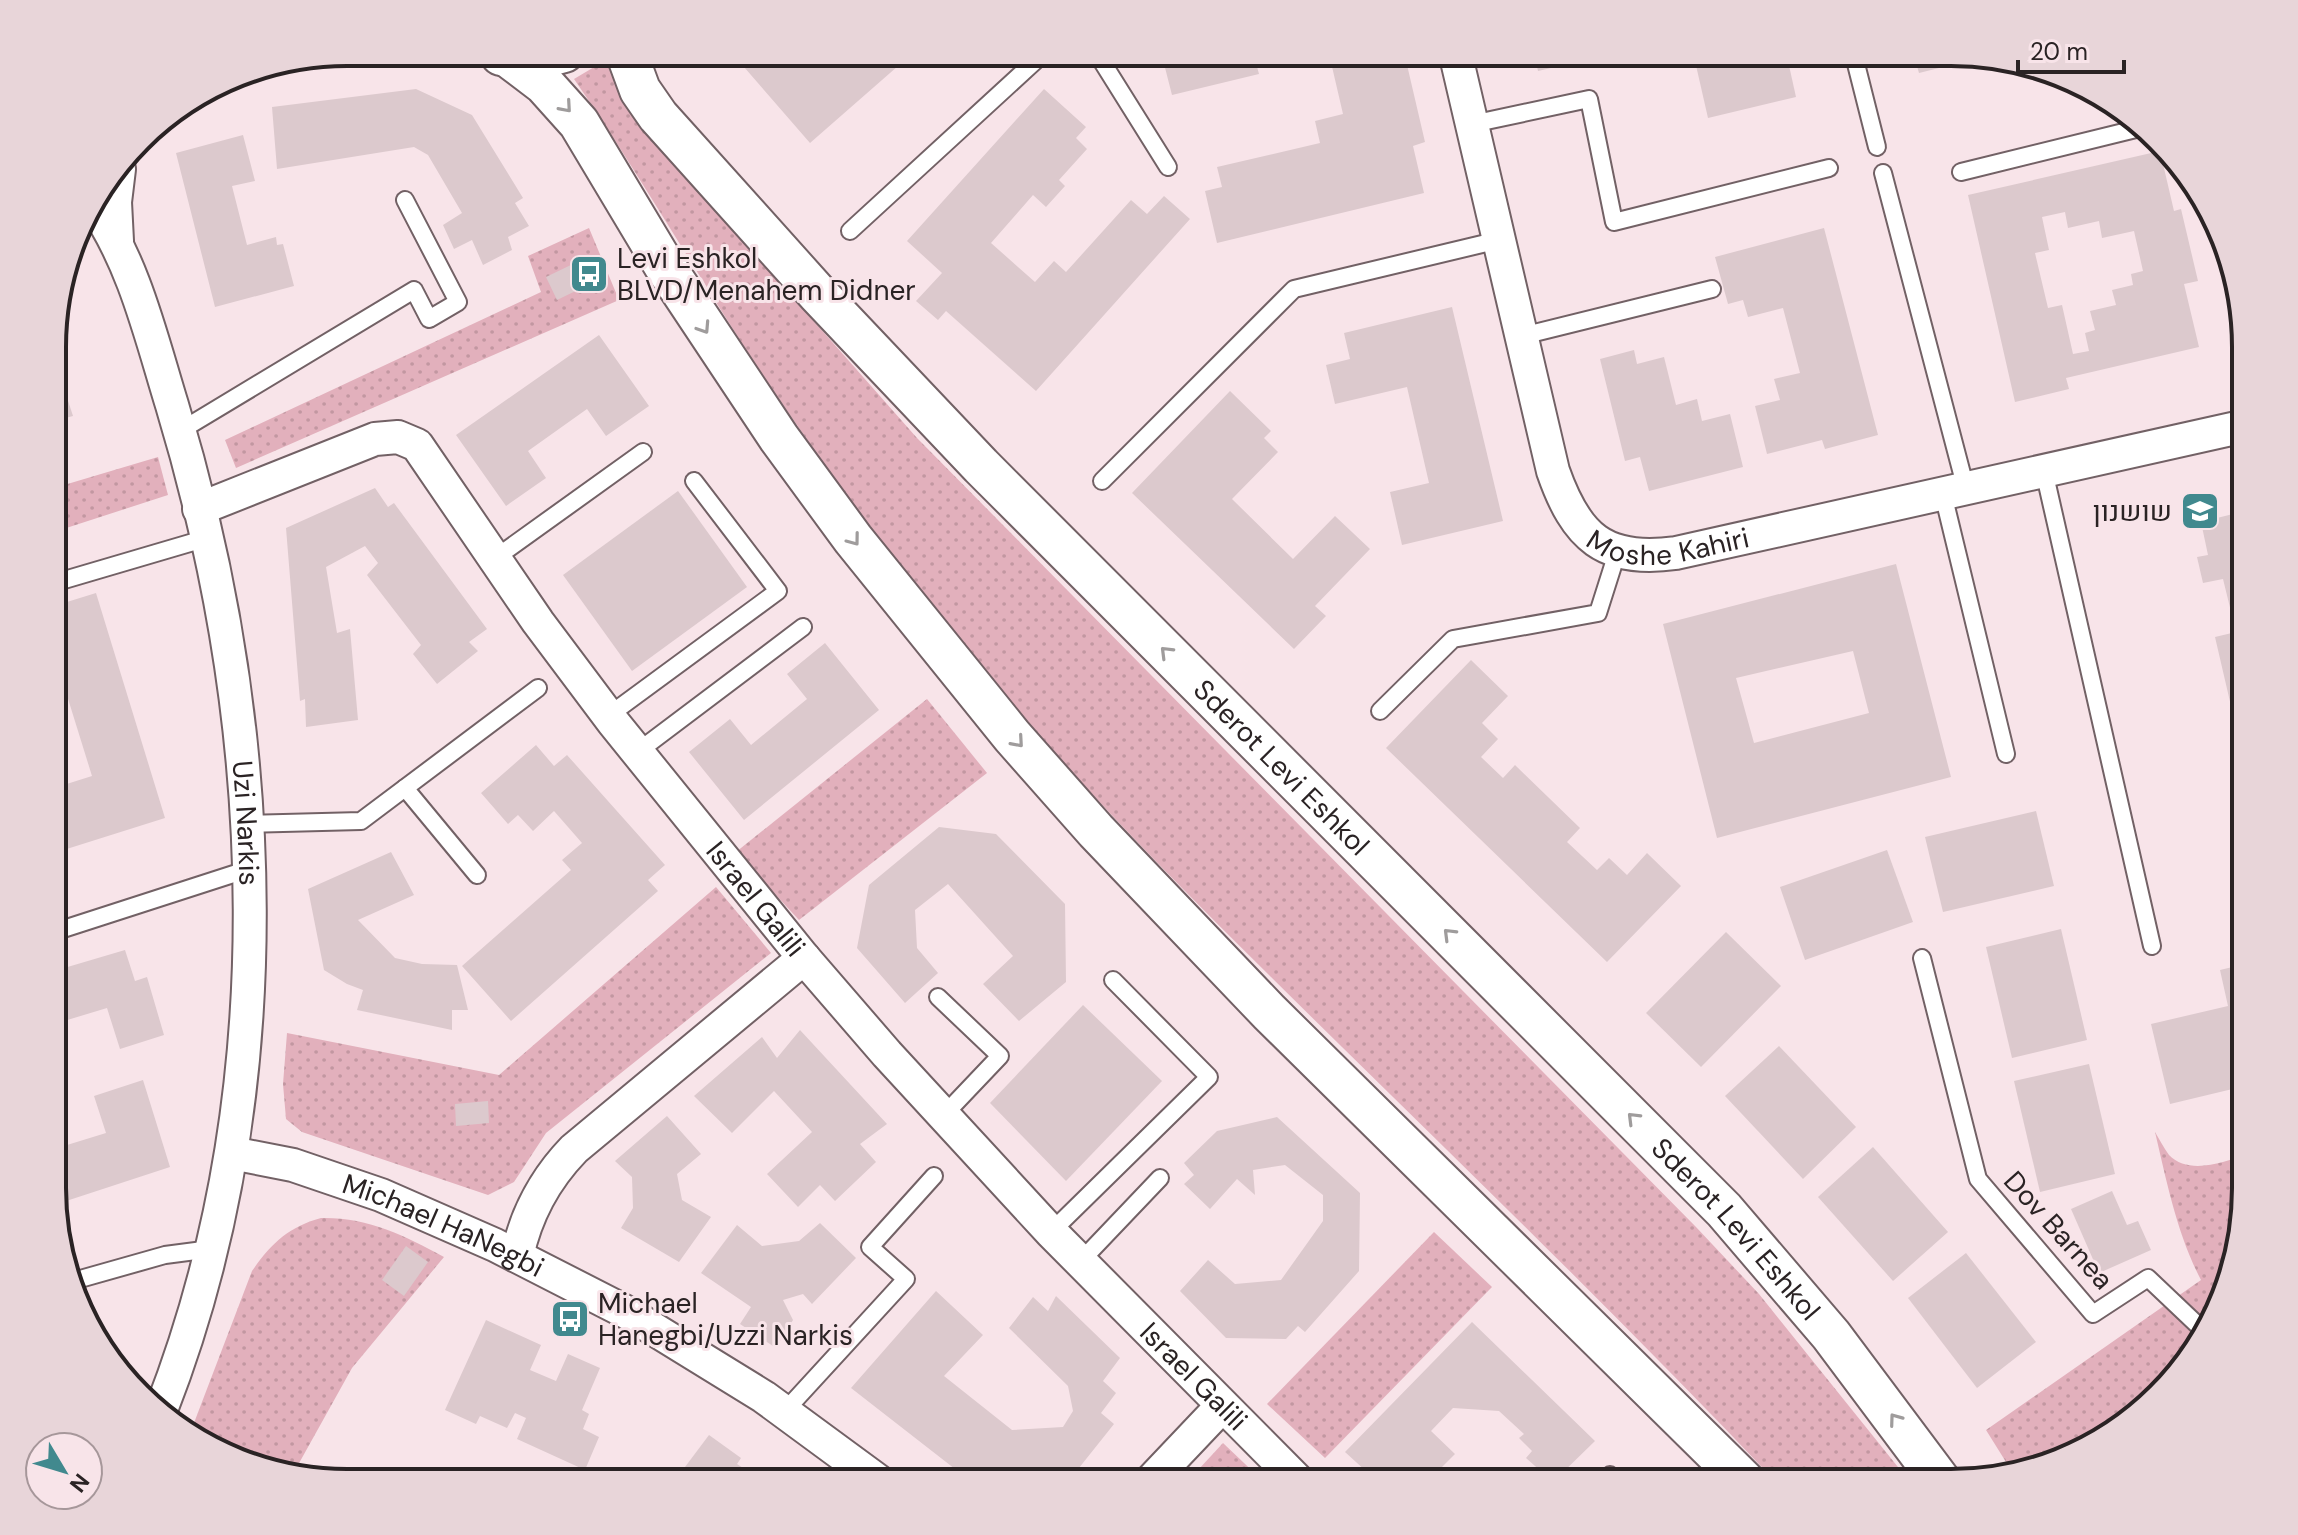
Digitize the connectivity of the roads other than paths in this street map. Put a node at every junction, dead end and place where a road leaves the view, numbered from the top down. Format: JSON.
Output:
{"nodes":[{"id":1,"x":1458,"y":66,"type":"edge"},
{"id":2,"x":1857,"y":66,"type":"edge"},
{"id":3,"x":518,"y":67,"type":"edge"},
{"id":4,"x":631,"y":67,"type":"edge"},
{"id":5,"x":1029,"y":67,"type":"edge"},
{"id":6,"x":1105,"y":67,"type":"edge"},
{"id":7,"x":1472,"y":124,"type":"junction"},
{"id":8,"x":2130,"y":131,"type":"edge"},
{"id":9,"x":1877,"y":147,"type":"dead end"},
{"id":10,"x":1168,"y":167,"type":"dead end"},
{"id":11,"x":1829,"y":168,"type":"dead end"},
{"id":12,"x":1961,"y":172,"type":"dead end"},
{"id":13,"x":1883,"y":173,"type":"dead end"},
{"id":14,"x":117,"y":186,"type":"edge"},
{"id":15,"x":405,"y":200,"type":"dead end"},
{"id":16,"x":99,"y":214,"type":"edge"},
{"id":17,"x":850,"y":231,"type":"dead end"},
{"id":18,"x":1499,"y":240,"type":"junction"},
{"id":19,"x":117,"y":241,"type":"junction"},
{"id":20,"x":1712,"y":289,"type":"dead end"},
{"id":21,"x":1522,"y":336,"type":"junction"},
{"id":22,"x":2231,"y":429,"type":"edge"},
{"id":23,"x":180,"y":431,"type":"junction"},
{"id":24,"x":643,"y":452,"type":"dead end"},
{"id":25,"x":2044,"y":471,"type":"junction"},
{"id":26,"x":694,"y":481,"type":"dead end"},
{"id":27,"x":1102,"y":481,"type":"dead end"},
{"id":28,"x":1954,"y":491,"type":"junction"},
{"id":29,"x":203,"y":524,"type":"junction"},
{"id":30,"x":1617,"y":553,"type":"junction"},
{"id":31,"x":494,"y":559,"type":"junction"},
{"id":32,"x":66,"y":578,"type":"edge"},
{"id":33,"x":803,"y":627,"type":"dead end"},
{"id":34,"x":538,"y":688,"type":"dead end"},
{"id":35,"x":1380,"y":711,"type":"dead end"},
{"id":36,"x":608,"y":716,"type":"junction"},
{"id":37,"x":636,"y":753,"type":"junction"},
{"id":38,"x":2006,"y":754,"type":"dead end"},
{"id":39,"x":405,"y":788,"type":"junction"},
{"id":40,"x":246,"y":824,"type":"junction"},
{"id":41,"x":249,"y":869,"type":"junction"},
{"id":42,"x":477,"y":875,"type":"dead end"},
{"id":43,"x":66,"y":928,"type":"edge"},
{"id":44,"x":2152,"y":946,"type":"dead end"},
{"id":45,"x":804,"y":958,"type":"junction"},
{"id":46,"x":1922,"y":958,"type":"dead end"},
{"id":47,"x":1113,"y":980,"type":"dead end"},
{"id":48,"x":938,"y":997,"type":"dead end"},
{"id":49,"x":943,"y":1116,"type":"junction"},
{"id":50,"x":232,"y":1153,"type":"junction"},
{"id":51,"x":934,"y":1176,"type":"dead end"},
{"id":52,"x":1160,"y":1178,"type":"dead end"},
{"id":53,"x":1051,"y":1232,"type":"junction"},
{"id":54,"x":212,"y":1248,"type":"junction"},
{"id":55,"x":517,"y":1256,"type":"junction"},
{"id":56,"x":1080,"y":1262,"type":"junction"},
{"id":57,"x":81,"y":1279,"type":"edge"},
{"id":58,"x":2197,"y":1324,"type":"edge"},
{"id":59,"x":164,"y":1401,"type":"edge"},
{"id":60,"x":1222,"y":1406,"type":"junction"},
{"id":61,"x":784,"y":1412,"type":"junction"},
{"id":62,"x":1163,"y":1468,"type":"edge"},
{"id":63,"x":1285,"y":1468,"type":"edge"},
{"id":64,"x":1731,"y":1468,"type":"edge"},
{"id":65,"x":1931,"y":1468,"type":"edge"},
{"id":66,"x":861,"y":1469,"type":"edge"}],
"edges":[{"from":1,"to":7,"type":"street","name":"Moshe Kahiri"},
{"from":2,"to":9,"type":"lane"},
{"from":3,"to":64,"type":"street","one_way":true},
{"from":65,"to":4,"type":"street","name":"Sderot Levi Eshkol","one_way":true},
{"from":5,"to":17,"type":"lane"},
{"from":6,"to":10,"type":"lane"},
{"from":7,"to":11,"type":"lane"},
{"from":7,"to":18,"type":"street","name":"Moshe Kahiri"},
{"from":8,"to":12,"type":"lane"},
{"from":13,"to":28,"type":"lane"},
{"from":14,"to":19,"type":"street","name":"Uzi Narkis"},
{"from":15,"to":23,"type":"lane"},
{"from":16,"to":19,"type":"street","name":"Uzi Narkis"},
{"from":18,"to":21,"type":"street","name":"Moshe Kahiri"},
{"from":18,"to":27,"type":"lane"},
{"from":19,"to":23,"type":"street","name":"Uzi Narkis"},
{"from":20,"to":21,"type":"lane"},
{"from":21,"to":30,"type":"street","name":"Moshe Kahiri"},
{"from":22,"to":25,"type":"street","name":"Moshe Kahiri"},
{"from":23,"to":29,"type":"street","name":"Uzi Narkis"},
{"from":24,"to":31,"type":"lane"},
{"from":25,"to":28,"type":"street","name":"Moshe Kahiri"},
{"from":25,"to":44,"type":"lane"},
{"from":26,"to":36,"type":"lane"},
{"from":28,"to":30,"type":"street","name":"Moshe Kahiri"},
{"from":28,"to":38,"type":"lane"},
{"from":29,"to":31,"type":"street","name":"Israel Galili"},
{"from":29,"to":32,"type":"lane"},
{"from":29,"to":40,"type":"street","name":"Uzi Narkis"},
{"from":30,"to":35,"type":"lane"},
{"from":31,"to":36,"type":"street","name":"Israel Galili"},
{"from":33,"to":37,"type":"lane"},
{"from":34,"to":39,"type":"lane"},
{"from":36,"to":37,"type":"street","name":"Israel Galili"},
{"from":37,"to":45,"type":"street","name":"Israel Galili"},
{"from":39,"to":40,"type":"lane"},
{"from":39,"to":42,"type":"lane"},
{"from":40,"to":41,"type":"street","name":"Uzi Narkis"},
{"from":41,"to":43,"type":"lane"},
{"from":41,"to":50,"type":"street","name":"Uzi Narkis"},
{"from":45,"to":49,"type":"street","name":"Israel Galili"},
{"from":45,"to":55,"type":"street"},
{"from":46,"to":58,"type":"lane","name":"Dov Barnea"},
{"from":47,"to":53,"type":"lane"},
{"from":48,"to":49,"type":"lane"},
{"from":49,"to":53,"type":"street","name":"Israel Galili"},
{"from":50,"to":54,"type":"street","name":"Uzi Narkis"},
{"from":50,"to":55,"type":"street","name":"Michael HaNegbi"},
{"from":51,"to":61,"type":"lane"},
{"from":52,"to":56,"type":"lane"},
{"from":53,"to":56,"type":"street","name":"Israel Galili"},
{"from":54,"to":57,"type":"lane"},
{"from":54,"to":59,"type":"street","name":"Uzi Narkis"},
{"from":55,"to":61,"type":"street","name":"Michael HaNegbi"},
{"from":56,"to":60,"type":"street","name":"Israel Galili"},
{"from":60,"to":62,"type":"street"},
{"from":60,"to":63,"type":"street","name":"Israel Galili"},
{"from":61,"to":66,"type":"street","name":"Michael HaNegbi"}]}
